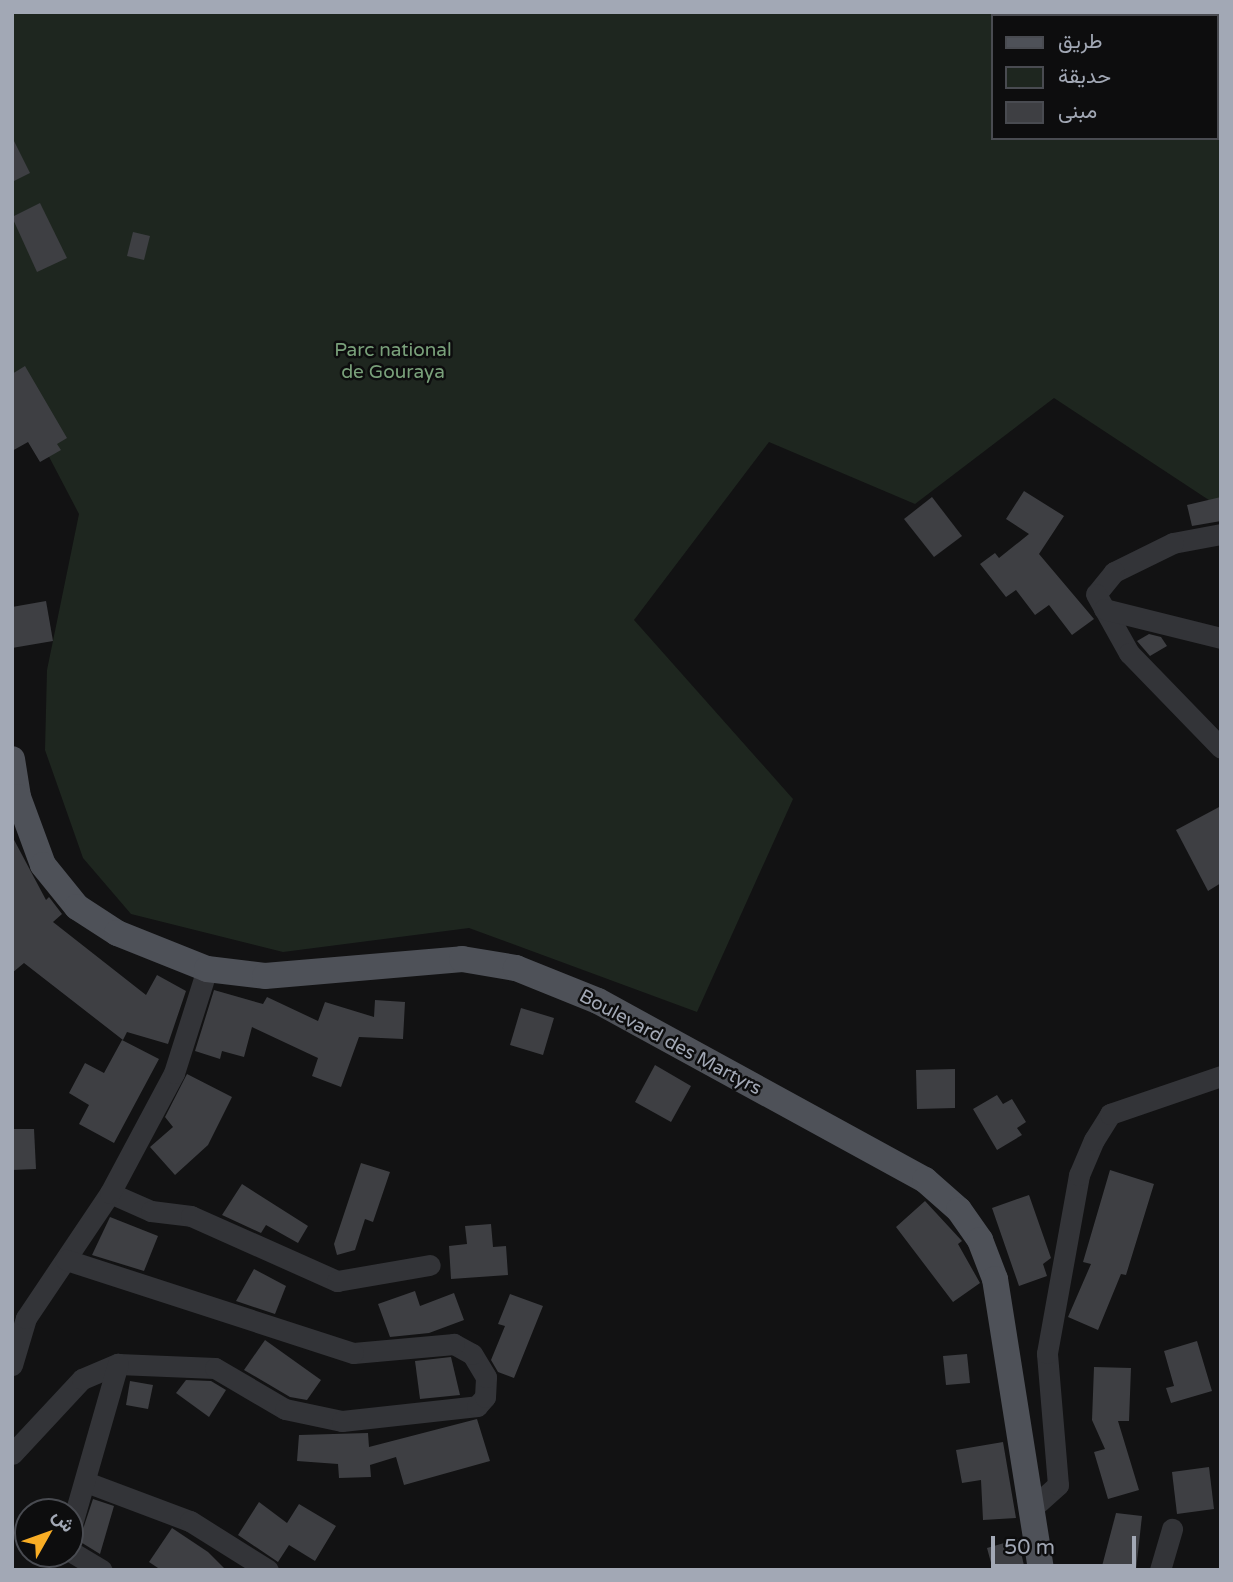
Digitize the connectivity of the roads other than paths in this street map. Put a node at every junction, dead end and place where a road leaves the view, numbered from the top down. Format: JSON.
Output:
{"nodes":[{"id":1,"x":1221,"y":534,"type":"edge"},
{"id":2,"x":1104,"y":609,"type":"junction"},
{"id":3,"x":1221,"y":638,"type":"edge"},
{"id":4,"x":1221,"y":748,"type":"edge"},
{"id":5,"x":12,"y":760,"type":"edge"},
{"id":6,"x":210,"y":969,"type":"junction"},
{"id":7,"x":1221,"y":1076,"type":"edge"},
{"id":8,"x":110,"y":1193,"type":"junction"},
{"id":9,"x":66,"y":1260,"type":"junction"},
{"id":10,"x":430,"y":1265,"type":"dead end"},
{"id":11,"x":118,"y":1364,"type":"junction"},
{"id":12,"x":12,"y":1365,"type":"edge"},
{"id":13,"x":12,"y":1454,"type":"edge"},
{"id":14,"x":86,"y":1482,"type":"junction"},
{"id":15,"x":81,"y":1498,"type":"edge"},
{"id":16,"x":1029,"y":1511,"type":"junction"},
{"id":17,"x":1172,"y":1529,"type":"dead end"},
{"id":18,"x":84,"y":1559,"type":"edge"},
{"id":19,"x":102,"y":1570,"type":"edge"},
{"id":20,"x":268,"y":1570,"type":"edge"},
{"id":21,"x":1041,"y":1570,"type":"edge"},
{"id":22,"x":1160,"y":1570,"type":"edge"}],
"edges":[{"from":1,"to":2,"type":"street"},
{"from":2,"to":3,"type":"street"},
{"from":2,"to":4,"type":"street"},
{"from":5,"to":6,"type":"main road","name":"Boulevard des Martyrs"},
{"from":6,"to":8,"type":"street"},
{"from":6,"to":16,"type":"main road","name":"Boulevard des Martyrs"},
{"from":7,"to":16,"type":"street"},
{"from":8,"to":9,"type":"street"},
{"from":8,"to":10,"type":"street"},
{"from":9,"to":11,"type":"street"},
{"from":9,"to":12,"type":"street"},
{"from":11,"to":13,"type":"street"},
{"from":11,"to":14,"type":"street"},
{"from":14,"to":15,"type":"street"},
{"from":14,"to":20,"type":"street"},
{"from":16,"to":21,"type":"main road","name":"Boulevard des Martyrs"},
{"from":17,"to":22,"type":"street"},
{"from":18,"to":19,"type":"street"}]}
